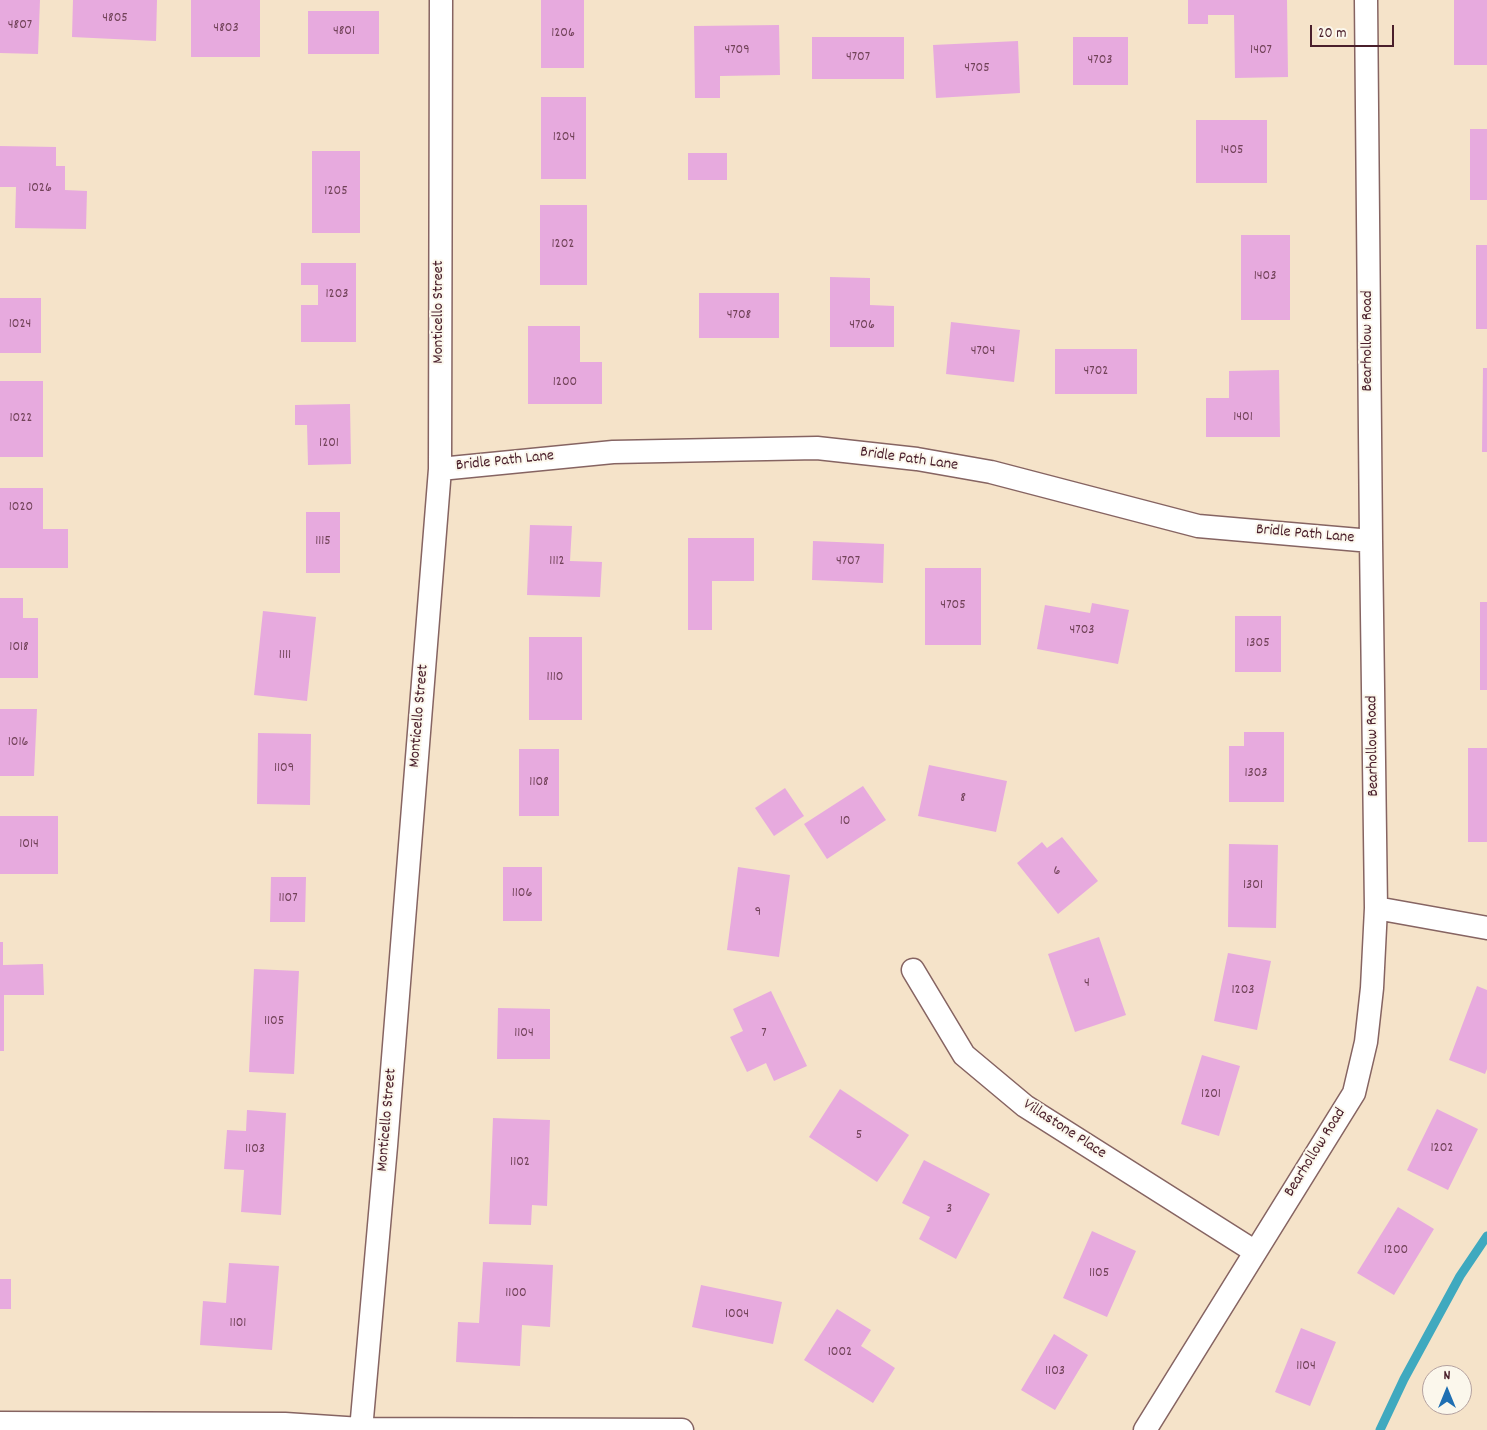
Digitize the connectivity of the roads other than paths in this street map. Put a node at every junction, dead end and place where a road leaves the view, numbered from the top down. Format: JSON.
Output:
{"nodes":[{"id":1,"x":441,"y":0,"type":"edge"},
{"id":2,"x":1366,"y":0,"type":"edge"},
{"id":3,"x":440,"y":469,"type":"junction"},
{"id":4,"x":1371,"y":541,"type":"junction"},
{"id":5,"x":1376,"y":908,"type":"junction"},
{"id":6,"x":1487,"y":928,"type":"edge"},
{"id":7,"x":913,"y":970,"type":"dead end"},
{"id":8,"x":1254,"y":1252,"type":"junction"},
{"id":9,"x":0,"y":1423,"type":"edge"},
{"id":10,"x":361,"y":1430,"type":"edge"},
{"id":11,"x":682,"y":1430,"type":"edge"},
{"id":12,"x":1145,"y":1430,"type":"edge"}],
"edges":[{"from":1,"to":3,"type":"street","name":"Monticello Street"},
{"from":2,"to":4,"type":"street","name":"Bearhollow Road"},
{"from":3,"to":4,"type":"street","name":"Bridle Path Lane"},
{"from":3,"to":10,"type":"street","name":"Monticello Street"},
{"from":4,"to":5,"type":"street","name":"Bearhollow Road"},
{"from":5,"to":6,"type":"street"},
{"from":5,"to":8,"type":"street","name":"Bearhollow Road"},
{"from":7,"to":8,"type":"street","name":"Villastone Place"},
{"from":8,"to":12,"type":"street","name":"Bearhollow Road"},
{"from":9,"to":10,"type":"street"},
{"from":10,"to":11,"type":"street"}]}
